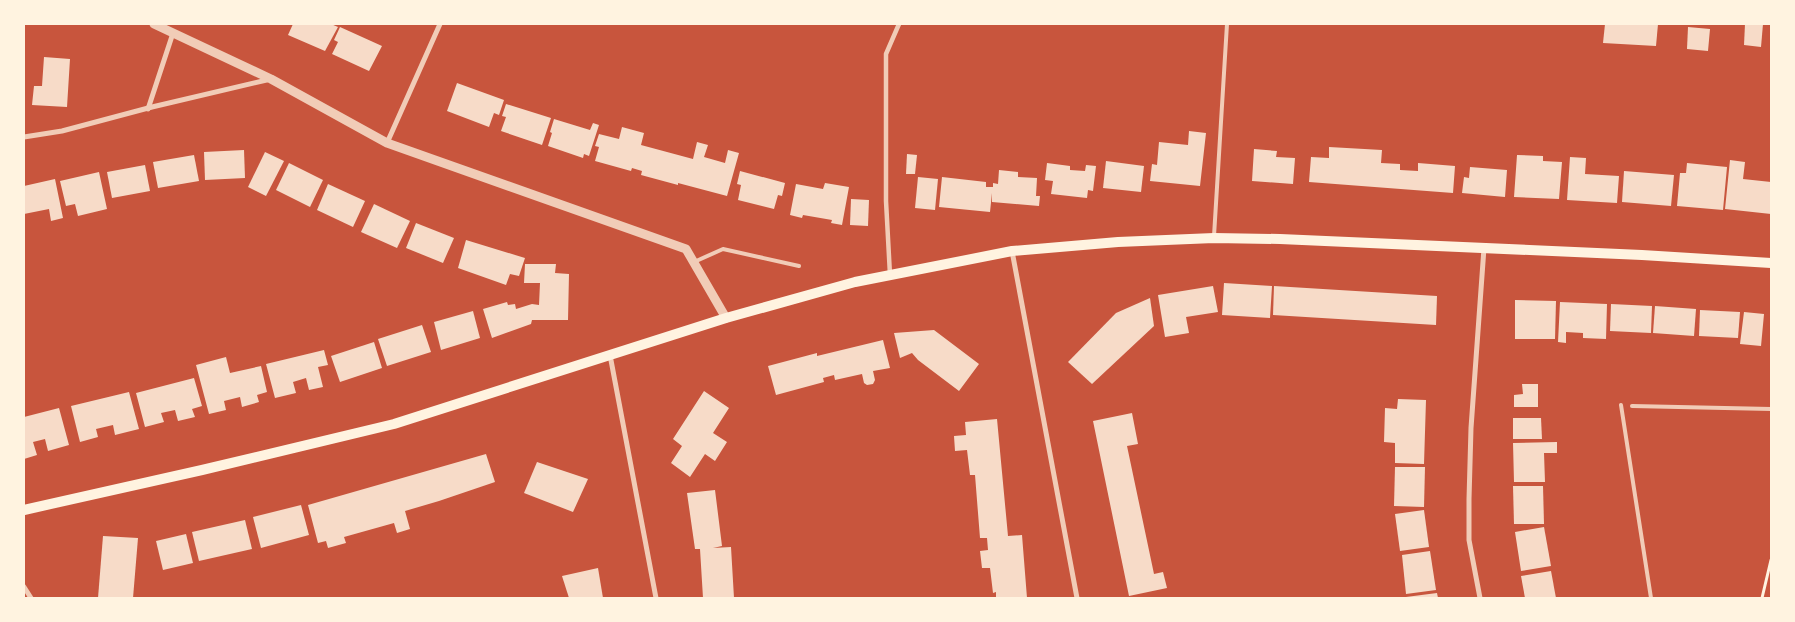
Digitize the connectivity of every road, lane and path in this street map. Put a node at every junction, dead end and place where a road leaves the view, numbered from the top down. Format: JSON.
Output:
{"nodes":[{"id":1,"x":154,"y":24,"type":"edge"},
{"id":2,"x":440,"y":24,"type":"edge"},
{"id":3,"x":899,"y":24,"type":"edge"},
{"id":4,"x":1226,"y":24,"type":"edge"},
{"id":5,"x":172,"y":32,"type":"junction"},
{"id":6,"x":271,"y":79,"type":"junction"},
{"id":7,"x":148,"y":109,"type":"junction"},
{"id":8,"x":24,"y":138,"type":"edge"},
{"id":9,"x":386,"y":143,"type":"junction"},
{"id":10,"x":1214,"y":238,"type":"junction"},
{"id":11,"x":1484,"y":247,"type":"junction"},
{"id":12,"x":1012,"y":251,"type":"junction"},
{"id":13,"x":694,"y":262,"type":"junction"},
{"id":14,"x":1771,"y":263,"type":"edge"},
{"id":15,"x":799,"y":266,"type":"dead end"},
{"id":16,"x":890,"y":275,"type":"junction"},
{"id":17,"x":726,"y":318,"type":"junction"},
{"id":18,"x":610,"y":354,"type":"junction"},
{"id":19,"x":1621,"y":405,"type":"dead end"},
{"id":20,"x":1632,"y":406,"type":"dead end"},
{"id":21,"x":1771,"y":409,"type":"edge"},
{"id":22,"x":24,"y":510,"type":"edge"},
{"id":23,"x":1771,"y":560,"type":"edge"},
{"id":24,"x":24,"y":586,"type":"edge"},
{"id":25,"x":31,"y":598,"type":"edge"},
{"id":26,"x":656,"y":598,"type":"edge"},
{"id":27,"x":1077,"y":598,"type":"edge"},
{"id":28,"x":1480,"y":598,"type":"edge"},
{"id":29,"x":1651,"y":598,"type":"edge"},
{"id":30,"x":1762,"y":598,"type":"edge"}],
"edges":[{"from":1,"to":5,"type":"street"},
{"from":2,"to":9,"type":"street"},
{"from":3,"to":16,"type":"street"},
{"from":4,"to":10,"type":"lane"},
{"from":5,"to":6,"type":"street"},
{"from":5,"to":7,"type":"street"},
{"from":6,"to":7,"type":"street"},
{"from":6,"to":9,"type":"street"},
{"from":7,"to":8,"type":"street"},
{"from":9,"to":13,"type":"street"},
{"from":10,"to":11,"type":"main road"},
{"from":10,"to":12,"type":"main road"},
{"from":11,"to":14,"type":"main road"},
{"from":11,"to":28,"type":"street"},
{"from":12,"to":16,"type":"main road"},
{"from":12,"to":27,"type":"street"},
{"from":13,"to":15,"type":"lane"},
{"from":13,"to":17,"type":"street"},
{"from":16,"to":17,"type":"main road"},
{"from":17,"to":18,"type":"main road"},
{"from":18,"to":22,"type":"main road"},
{"from":18,"to":26,"type":"street"},
{"from":19,"to":29,"type":"lane"},
{"from":20,"to":21,"type":"lane"},
{"from":23,"to":30,"type":"path"},
{"from":24,"to":25,"type":"street"}]}
